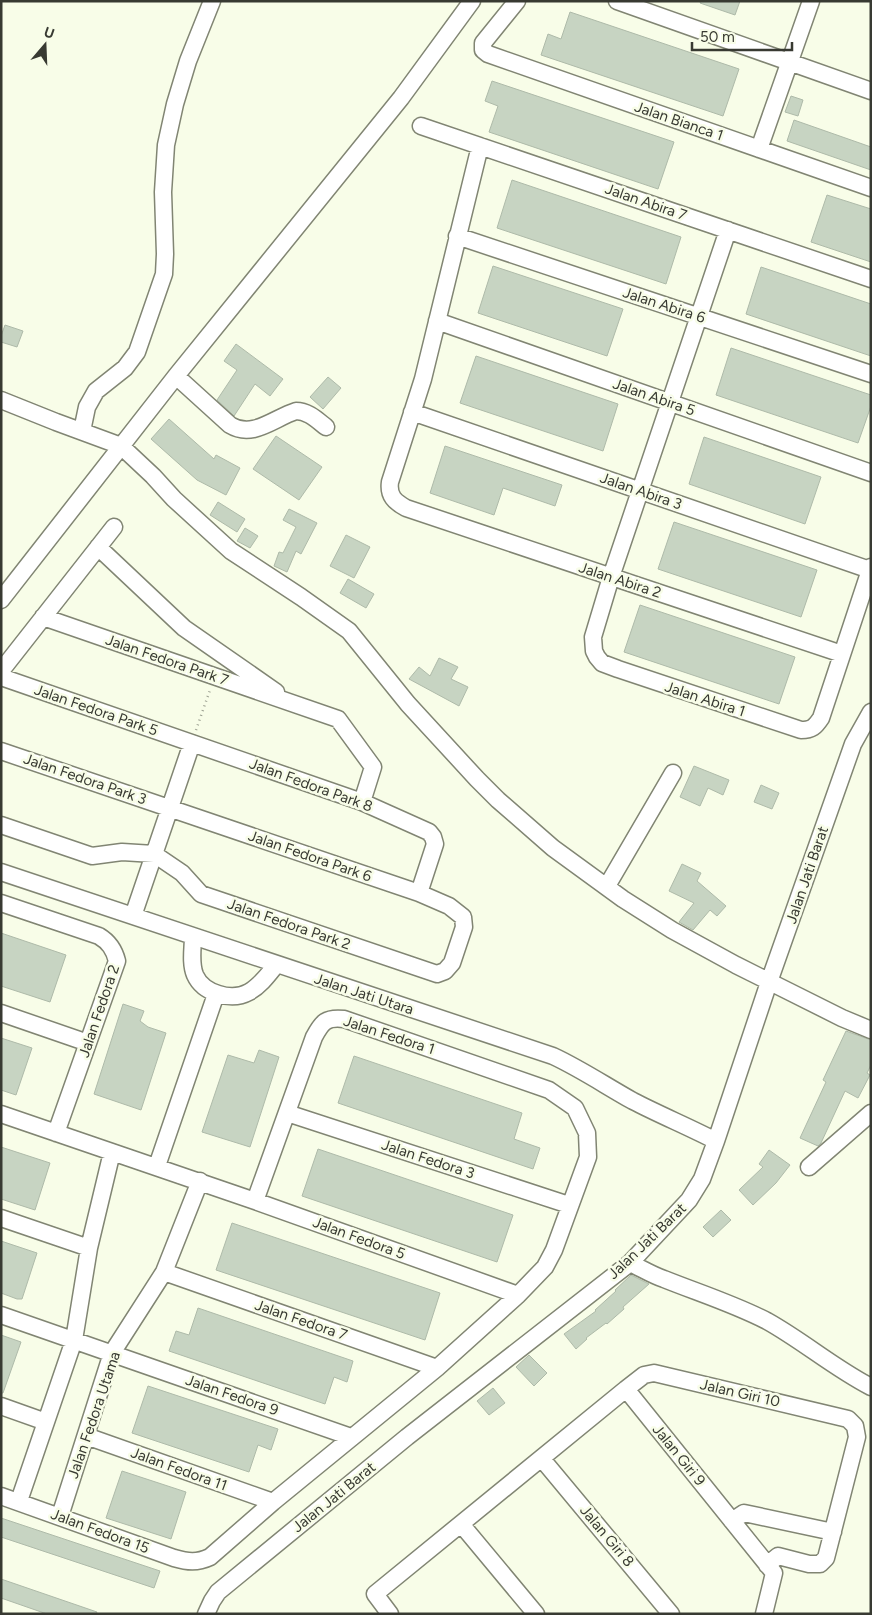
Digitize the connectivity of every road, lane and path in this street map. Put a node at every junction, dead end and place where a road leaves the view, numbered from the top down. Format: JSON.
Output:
{"nodes":[{"id":1,"x":212,"y":1,"type":"edge"},
{"id":2,"x":472,"y":1,"type":"edge"},
{"id":3,"x":517,"y":1,"type":"edge"},
{"id":4,"x":617,"y":1,"type":"edge"},
{"id":5,"x":811,"y":1,"type":"edge"},
{"id":6,"x":790,"y":62,"type":"junction"},
{"id":7,"x":871,"y":91,"type":"edge"},
{"id":8,"x":420,"y":126,"type":"dead end"},
{"id":9,"x":480,"y":146,"type":"junction"},
{"id":10,"x":759,"y":149,"type":"junction"},
{"id":11,"x":871,"y":188,"type":"edge"},
{"id":12,"x":728,"y":230,"type":"junction"},
{"id":13,"x":457,"y":236,"type":"junction"},
{"id":14,"x":871,"y":279,"type":"edge"},
{"id":15,"x":698,"y":316,"type":"junction"},
{"id":16,"x":437,"y":321,"type":"junction"},
{"id":17,"x":871,"y":374,"type":"edge"},
{"id":18,"x":176,"y":376,"type":"junction"},
{"id":19,"x":1,"y":400,"type":"edge"},
{"id":20,"x":670,"y":402,"type":"junction"},
{"id":21,"x":412,"y":412,"type":"junction"},
{"id":22,"x":326,"y":427,"type":"dead end"},
{"id":23,"x":82,"y":432,"type":"junction"},
{"id":24,"x":121,"y":446,"type":"junction"},
{"id":25,"x":871,"y":473,"type":"edge"},
{"id":26,"x":640,"y":491,"type":"junction"},
{"id":27,"x":114,"y":527,"type":"dead end"},
{"id":28,"x":98,"y":547,"type":"junction"},
{"id":29,"x":870,"y":568,"type":"edge"},
{"id":30,"x":611,"y":577,"type":"junction"},
{"id":31,"x":1,"y":600,"type":"edge"},
{"id":32,"x":43,"y":617,"type":"junction"},
{"id":33,"x":842,"y":654,"type":"junction"},
{"id":34,"x":1,"y":671,"type":"edge"},
{"id":35,"x":214,"y":676,"type":"junction"},
{"id":36,"x":1,"y":677,"type":"edge"},
{"id":37,"x":292,"y":703,"type":"junction"},
{"id":38,"x":871,"y":712,"type":"edge"},
{"id":39,"x":192,"y":743,"type":"junction"},
{"id":40,"x":1,"y":751,"type":"edge"},
{"id":41,"x":674,"y":774,"type":"dead end"},
{"id":42,"x":362,"y":802,"type":"junction"},
{"id":43,"x":170,"y":808,"type":"junction"},
{"id":44,"x":1,"y":825,"type":"edge"},
{"id":45,"x":154,"y":854,"type":"junction"},
{"id":46,"x":1,"y":872,"type":"edge"},
{"id":47,"x":607,"y":886,"type":"junction"},
{"id":48,"x":419,"y":893,"type":"junction"},
{"id":49,"x":1,"y":903,"type":"edge"},
{"id":50,"x":449,"y":906,"type":"joint"},
{"id":51,"x":133,"y":916,"type":"junction"},
{"id":52,"x":193,"y":936,"type":"junction"},
{"id":53,"x":276,"y":964,"type":"junction"},
{"id":54,"x":769,"y":982,"type":"junction"},
{"id":55,"x":216,"y":994,"type":"junction"},
{"id":56,"x":1,"y":1013,"type":"edge"},
{"id":57,"x":871,"y":1030,"type":"edge"},
{"id":58,"x":88,"y":1043,"type":"junction"},
{"id":59,"x":287,"y":1112,"type":"junction"},
{"id":60,"x":871,"y":1113,"type":"edge"},
{"id":61,"x":1,"y":1114,"type":"edge"},
{"id":62,"x":56,"y":1133,"type":"junction"},
{"id":63,"x":716,"y":1141,"type":"junction"},
{"id":64,"x":112,"y":1152,"type":"junction"},
{"id":65,"x":156,"y":1166,"type":"junction"},
{"id":66,"x":809,"y":1167,"type":"dead end"},
{"id":67,"x":200,"y":1181,"type":"junction"},
{"id":68,"x":255,"y":1201,"type":"junction"},
{"id":69,"x":570,"y":1205,"type":"junction"},
{"id":70,"x":1,"y":1218,"type":"edge"},
{"id":71,"x":89,"y":1248,"type":"junction"},
{"id":72,"x":630,"y":1263,"type":"junction"},
{"id":73,"x":164,"y":1272,"type":"junction"},
{"id":74,"x":518,"y":1295,"type":"junction"},
{"id":75,"x":1,"y":1315,"type":"edge"},
{"id":76,"x":74,"y":1340,"type":"junction"},
{"id":77,"x":112,"y":1353,"type":"junction"},
{"id":78,"x":437,"y":1368,"type":"junction"},
{"id":79,"x":871,"y":1387,"type":"edge"},
{"id":80,"x":626,"y":1389,"type":"junction"},
{"id":81,"x":1,"y":1406,"type":"edge"},
{"id":82,"x":46,"y":1422,"type":"junction"},
{"id":83,"x":86,"y":1436,"type":"junction"},
{"id":84,"x":351,"y":1437,"type":"junction"},
{"id":85,"x":542,"y":1459,"type":"junction"},
{"id":86,"x":1,"y":1496,"type":"edge"},
{"id":87,"x":19,"y":1501,"type":"junction"},
{"id":88,"x":273,"y":1502,"type":"junction"},
{"id":89,"x":60,"y":1516,"type":"junction"},
{"id":90,"x":732,"y":1521,"type":"junction"},
{"id":91,"x":461,"y":1524,"type":"junction"},
{"id":92,"x":833,"y":1532,"type":"junction"},
{"id":93,"x":771,"y":1569,"type":"junction"},
{"id":94,"x":206,"y":1614,"type":"edge"},
{"id":95,"x":390,"y":1614,"type":"edge"},
{"id":96,"x":536,"y":1614,"type":"edge"},
{"id":97,"x":671,"y":1614,"type":"edge"},
{"id":98,"x":764,"y":1614,"type":"edge"}],
"edges":[{"from":1,"to":23,"type":"street"},
{"from":2,"to":18,"type":"street"},
{"from":3,"to":10,"type":"street","name":"Jalan Bianca 1"},
{"from":4,"to":6,"type":"street"},
{"from":5,"to":6,"type":"street"},
{"from":6,"to":7,"type":"street"},
{"from":6,"to":10,"type":"street"},
{"from":8,"to":9,"type":"street","name":"Jalan Abira 7"},
{"from":9,"to":12,"type":"street","name":"Jalan Abira 7"},
{"from":9,"to":13,"type":"street"},
{"from":10,"to":11,"type":"street","name":"Jalan Bianca 1"},
{"from":12,"to":14,"type":"street","name":"Jalan Abira 7"},
{"from":12,"to":15,"type":"street"},
{"from":13,"to":15,"type":"street","name":"Jalan Abira 6"},
{"from":13,"to":16,"type":"street"},
{"from":15,"to":17,"type":"street","name":"Jalan Abira 6"},
{"from":15,"to":20,"type":"street"},
{"from":16,"to":20,"type":"street","name":"Jalan Abira 5"},
{"from":16,"to":21,"type":"street"},
{"from":18,"to":22,"type":"street"},
{"from":18,"to":24,"type":"street"},
{"from":19,"to":23,"type":"street"},
{"from":20,"to":25,"type":"street","name":"Jalan Abira 5"},
{"from":20,"to":26,"type":"street"},
{"from":21,"to":26,"type":"street","name":"Jalan Abira 3"},
{"from":21,"to":30,"type":"street","name":"Jalan Abira 2"},
{"from":23,"to":24,"type":"street"},
{"from":24,"to":31,"type":"street"},
{"from":24,"to":47,"type":"street"},
{"from":26,"to":29,"type":"street","name":"Jalan Abira 3"},
{"from":26,"to":30,"type":"street"},
{"from":27,"to":28,"type":"street"},
{"from":28,"to":32,"type":"street"},
{"from":28,"to":37,"type":"street","name":"Jalan Fedora Park 7"},
{"from":29,"to":33,"type":"street"},
{"from":30,"to":33,"type":"street","name":"Jalan Abira 2"},
{"from":30,"to":33,"type":"street","name":"Jalan Abira 1"},
{"from":32,"to":34,"type":"street"},
{"from":32,"to":35,"type":"street","name":"Jalan Fedora Park 7"},
{"from":35,"to":37,"type":"street","name":"Jalan Fedora Park 7"},
{"from":35,"to":39,"type":"path"},
{"from":36,"to":39,"type":"street","name":"Jalan Fedora Park 5"},
{"from":37,"to":42,"type":"street","name":"Jalan Fedora Park 7"},
{"from":38,"to":54,"type":"street","name":"Jalan Jati Barat"},
{"from":39,"to":42,"type":"street","name":"Jalan Fedora Park 8"},
{"from":39,"to":43,"type":"street"},
{"from":40,"to":43,"type":"street","name":"Jalan Fedora Park 3"},
{"from":41,"to":47,"type":"street"},
{"from":42,"to":48,"type":"street","name":"Jalan Fedora Park 8"},
{"from":43,"to":45,"type":"street"},
{"from":43,"to":48,"type":"street","name":"Jalan Fedora Park 6"},
{"from":44,"to":45,"type":"street"},
{"from":45,"to":50,"type":"street","name":"Jalan Fedora Park 2"},
{"from":45,"to":51,"type":"street"},
{"from":46,"to":51,"type":"street","name":"Jalan Jati Utara"},
{"from":47,"to":54,"type":"street"},
{"from":48,"to":50,"type":"street","name":"Jalan Fedora Park 6"},
{"from":49,"to":58,"type":"street","name":"Jalan Fedora 2"},
{"from":51,"to":52,"type":"street","name":"Jalan Jati Utara"},
{"from":52,"to":53,"type":"street","name":"Jalan Jati Utara"},
{"from":52,"to":55,"type":"street"},
{"from":53,"to":55,"type":"street"},
{"from":53,"to":63,"type":"street","name":"Jalan Jati Utara"},
{"from":54,"to":57,"type":"street"},
{"from":54,"to":63,"type":"street","name":"Jalan Jati Barat"},
{"from":55,"to":65,"type":"street"},
{"from":56,"to":58,"type":"street"},
{"from":58,"to":62,"type":"street","name":"Jalan Fedora 2"},
{"from":59,"to":68,"type":"street","name":"Jalan Fedora 1"},
{"from":59,"to":69,"type":"street","name":"Jalan Fedora 3"},
{"from":59,"to":69,"type":"street","name":"Jalan Fedora 1"},
{"from":60,"to":66,"type":"street"},
{"from":61,"to":62,"type":"street","name":"Jalan Fedora 5"},
{"from":62,"to":64,"type":"street","name":"Jalan Fedora 5"},
{"from":63,"to":72,"type":"street","name":"Jalan Jati Barat"},
{"from":64,"to":65,"type":"street","name":"Jalan Fedora 5"},
{"from":64,"to":71,"type":"street"},
{"from":65,"to":67,"type":"street","name":"Jalan Fedora 5"},
{"from":67,"to":68,"type":"street","name":"Jalan Fedora 5"},
{"from":67,"to":73,"type":"street","name":"Jalan Fedora Utama"},
{"from":68,"to":74,"type":"street","name":"Jalan Fedora 5"},
{"from":69,"to":74,"type":"street"},
{"from":70,"to":71,"type":"street"},
{"from":71,"to":76,"type":"street"},
{"from":72,"to":79,"type":"street"},
{"from":72,"to":94,"type":"street","name":"Jalan Jati Barat"},
{"from":73,"to":77,"type":"street","name":"Jalan Fedora Utama"},
{"from":73,"to":78,"type":"street","name":"Jalan Fedora 7"},
{"from":74,"to":78,"type":"street"},
{"from":75,"to":76,"type":"street","name":"Jalan Fedora 9"},
{"from":76,"to":77,"type":"street","name":"Jalan Fedora 9"},
{"from":76,"to":82,"type":"street"},
{"from":77,"to":83,"type":"street","name":"Jalan Fedora Utama"},
{"from":77,"to":84,"type":"street","name":"Jalan Fedora 9"},
{"from":78,"to":84,"type":"street"},
{"from":80,"to":85,"type":"street","name":"Jalan Giri 10"},
{"from":80,"to":90,"type":"street","name":"Jalan Giri 9"},
{"from":80,"to":92,"type":"street","name":"Jalan Giri 10"},
{"from":81,"to":82,"type":"street"},
{"from":82,"to":87,"type":"street"},
{"from":83,"to":88,"type":"street","name":"Jalan Fedora 11"},
{"from":83,"to":89,"type":"street","name":"Jalan Fedora Utama"},
{"from":84,"to":88,"type":"street"},
{"from":85,"to":91,"type":"street","name":"Jalan Giri 10"},
{"from":85,"to":97,"type":"street","name":"Jalan Giri 8"},
{"from":86,"to":87,"type":"street","name":"Jalan Fedora 15"},
{"from":87,"to":89,"type":"street","name":"Jalan Fedora 15"},
{"from":88,"to":89,"type":"street","name":"Jalan Fedora 15"},
{"from":90,"to":92,"type":"street"},
{"from":90,"to":93,"type":"street","name":"Jalan Giri 9"},
{"from":91,"to":95,"type":"street","name":"Jalan Giri 10"},
{"from":91,"to":96,"type":"street"},
{"from":92,"to":93,"type":"street"},
{"from":93,"to":98,"type":"street"}]}
